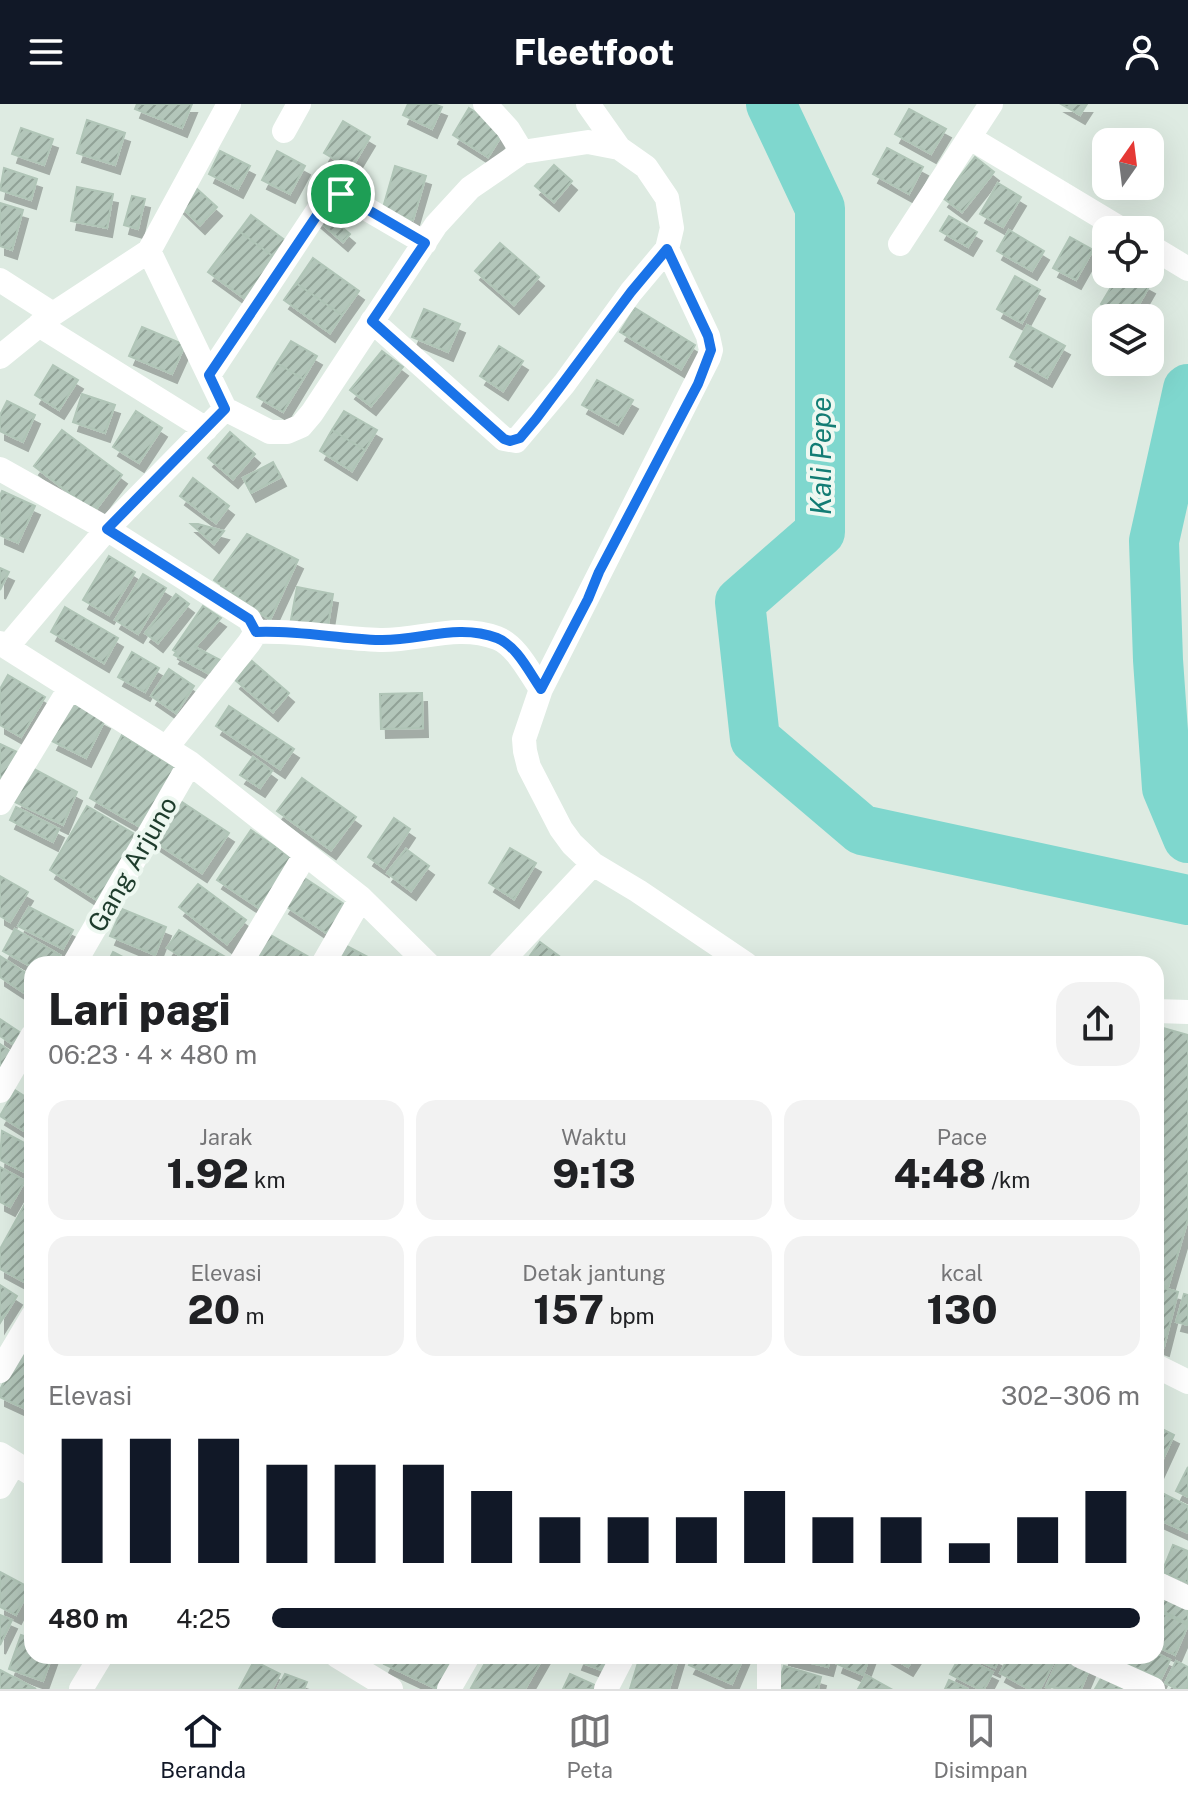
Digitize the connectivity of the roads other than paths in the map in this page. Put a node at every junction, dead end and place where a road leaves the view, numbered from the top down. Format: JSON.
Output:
{"nodes":[{"id":1,"x":229,"y":104,"type":"edge"},
{"id":2,"x":299,"y":104,"type":"edge"},
{"id":3,"x":485,"y":104,"type":"edge"},
{"id":4,"x":588,"y":104,"type":"edge"},
{"id":5,"x":991,"y":104,"type":"edge"},
{"id":6,"x":284,"y":131,"type":"dead end"},
{"id":7,"x":970,"y":138,"type":"junction"},
{"id":8,"x":619,"y":148,"type":"junction"},
{"id":9,"x":522,"y":152,"type":"junction"},
{"id":10,"x":1100,"y":216,"type":"edge"},
{"id":11,"x":425,"y":243,"type":"junction"},
{"id":12,"x":900,"y":244,"type":"dead end"},
{"id":13,"x":667,"y":249,"type":"junction"},
{"id":14,"x":149,"y":251,"type":"junction"},
{"id":15,"x":1164,"y":254,"type":"edge"},
{"id":16,"x":1188,"y":269,"type":"edge"},
{"id":17,"x":0,"y":280,"type":"edge"},
{"id":18,"x":46,"y":320,"type":"junction"},
{"id":19,"x":372,"y":321,"type":"junction"},
{"id":20,"x":0,"y":357,"type":"edge"},
{"id":21,"x":209,"y":375,"type":"junction"},
{"id":22,"x":225,"y":409,"type":"junction"},
{"id":23,"x":206,"y":429,"type":"junction"},
{"id":24,"x":0,"y":469,"type":"edge"},
{"id":25,"x":107,"y":529,"type":"junction"},
{"id":26,"x":256,"y":632,"type":"junction"},
{"id":27,"x":4,"y":645,"type":"edge"},
{"id":28,"x":544,"y":682,"type":"junction"},
{"id":29,"x":70,"y":688,"type":"junction"},
{"id":30,"x":167,"y":747,"type":"junction"},
{"id":31,"x":190,"y":763,"type":"junction"},
{"id":32,"x":0,"y":803,"type":"edge"},
{"id":33,"x":305,"y":855,"type":"junction"},
{"id":34,"x":593,"y":864,"type":"junction"},
{"id":35,"x":361,"y":898,"type":"junction"},
{"id":36,"x":79,"y":956,"type":"edge"},
{"id":37,"x":245,"y":956,"type":"edge"},
{"id":38,"x":328,"y":956,"type":"edge"},
{"id":39,"x":420,"y":956,"type":"edge"},
{"id":40,"x":507,"y":956,"type":"edge"},
{"id":41,"x":734,"y":956,"type":"edge"},
{"id":42,"x":1164,"y":1011,"type":"edge"},
{"id":43,"x":1188,"y":1012,"type":"edge"},
{"id":44,"x":24,"y":1050,"type":"edge"},
{"id":45,"x":0,"y":1091,"type":"edge"},
{"id":46,"x":24,"y":1330,"type":"edge"},
{"id":47,"x":1164,"y":1370,"type":"edge"},
{"id":48,"x":0,"y":1371,"type":"edge"},
{"id":49,"x":1188,"y":1382,"type":"edge"},
{"id":50,"x":22,"y":1467,"type":"edge"},
{"id":51,"x":0,"y":1487,"type":"edge"},
{"id":52,"x":1164,"y":1587,"type":"edge"},
{"id":53,"x":1188,"y":1598,"type":"edge"},
{"id":54,"x":96,"y":1664,"type":"edge"},
{"id":55,"x":370,"y":1664,"type":"edge"},
{"id":56,"x":463,"y":1664,"type":"edge"},
{"id":57,"x":619,"y":1664,"type":"edge"},
{"id":58,"x":769,"y":1664,"type":"edge"},
{"id":59,"x":1098,"y":1664,"type":"edge"},
{"id":60,"x":81,"y":1689,"type":"edge"},
{"id":61,"x":391,"y":1689,"type":"edge"},
{"id":62,"x":449,"y":1689,"type":"edge"},
{"id":63,"x":606,"y":1689,"type":"edge"},
{"id":64,"x":769,"y":1689,"type":"edge"},
{"id":65,"x":1153,"y":1689,"type":"edge"}],
"edges":[{"from":1,"to":14,"type":"street"},
{"from":2,"to":6,"type":"street"},
{"from":3,"to":9,"type":"street"},
{"from":4,"to":8,"type":"street"},
{"from":5,"to":7,"type":"street"},
{"from":7,"to":10,"type":"street"},
{"from":7,"to":12,"type":"street"},
{"from":8,"to":9,"type":"street"},
{"from":8,"to":13,"type":"street"},
{"from":9,"to":11,"type":"street"},
{"from":11,"to":19,"type":"street"},
{"from":11,"to":21,"type":"street"},
{"from":13,"to":19,"type":"street"},
{"from":13,"to":28,"type":"street"},
{"from":14,"to":18,"type":"street"},
{"from":14,"to":21,"type":"street"},
{"from":15,"to":16,"type":"street"},
{"from":17,"to":18,"type":"street"},
{"from":18,"to":20,"type":"street"},
{"from":18,"to":23,"type":"street"},
{"from":19,"to":22,"type":"street"},
{"from":21,"to":22,"type":"street"},
{"from":22,"to":23,"type":"street"},
{"from":23,"to":25,"type":"street"},
{"from":24,"to":25,"type":"street"},
{"from":25,"to":26,"type":"street"},
{"from":25,"to":27,"type":"street"},
{"from":26,"to":28,"type":"street"},
{"from":26,"to":30,"type":"street"},
{"from":27,"to":29,"type":"street"},
{"from":28,"to":34,"type":"street"},
{"from":29,"to":30,"type":"street"},
{"from":29,"to":32,"type":"street"},
{"from":30,"to":31,"type":"street"},
{"from":31,"to":33,"type":"street"},
{"from":31,"to":36,"type":"street","name":"Gang Arjuno"},
{"from":33,"to":35,"type":"street"},
{"from":33,"to":37,"type":"street"},
{"from":34,"to":40,"type":"street"},
{"from":34,"to":41,"type":"street"},
{"from":35,"to":38,"type":"street"},
{"from":35,"to":39,"type":"street"},
{"from":42,"to":43,"type":"street"},
{"from":44,"to":45,"type":"street"},
{"from":46,"to":48,"type":"street"},
{"from":47,"to":49,"type":"street"},
{"from":50,"to":51,"type":"street"},
{"from":52,"to":53,"type":"street"},
{"from":54,"to":60,"type":"street"},
{"from":55,"to":61,"type":"street"},
{"from":56,"to":62,"type":"street"},
{"from":57,"to":63,"type":"street"},
{"from":58,"to":64,"type":"street"},
{"from":59,"to":65,"type":"street"}]}
